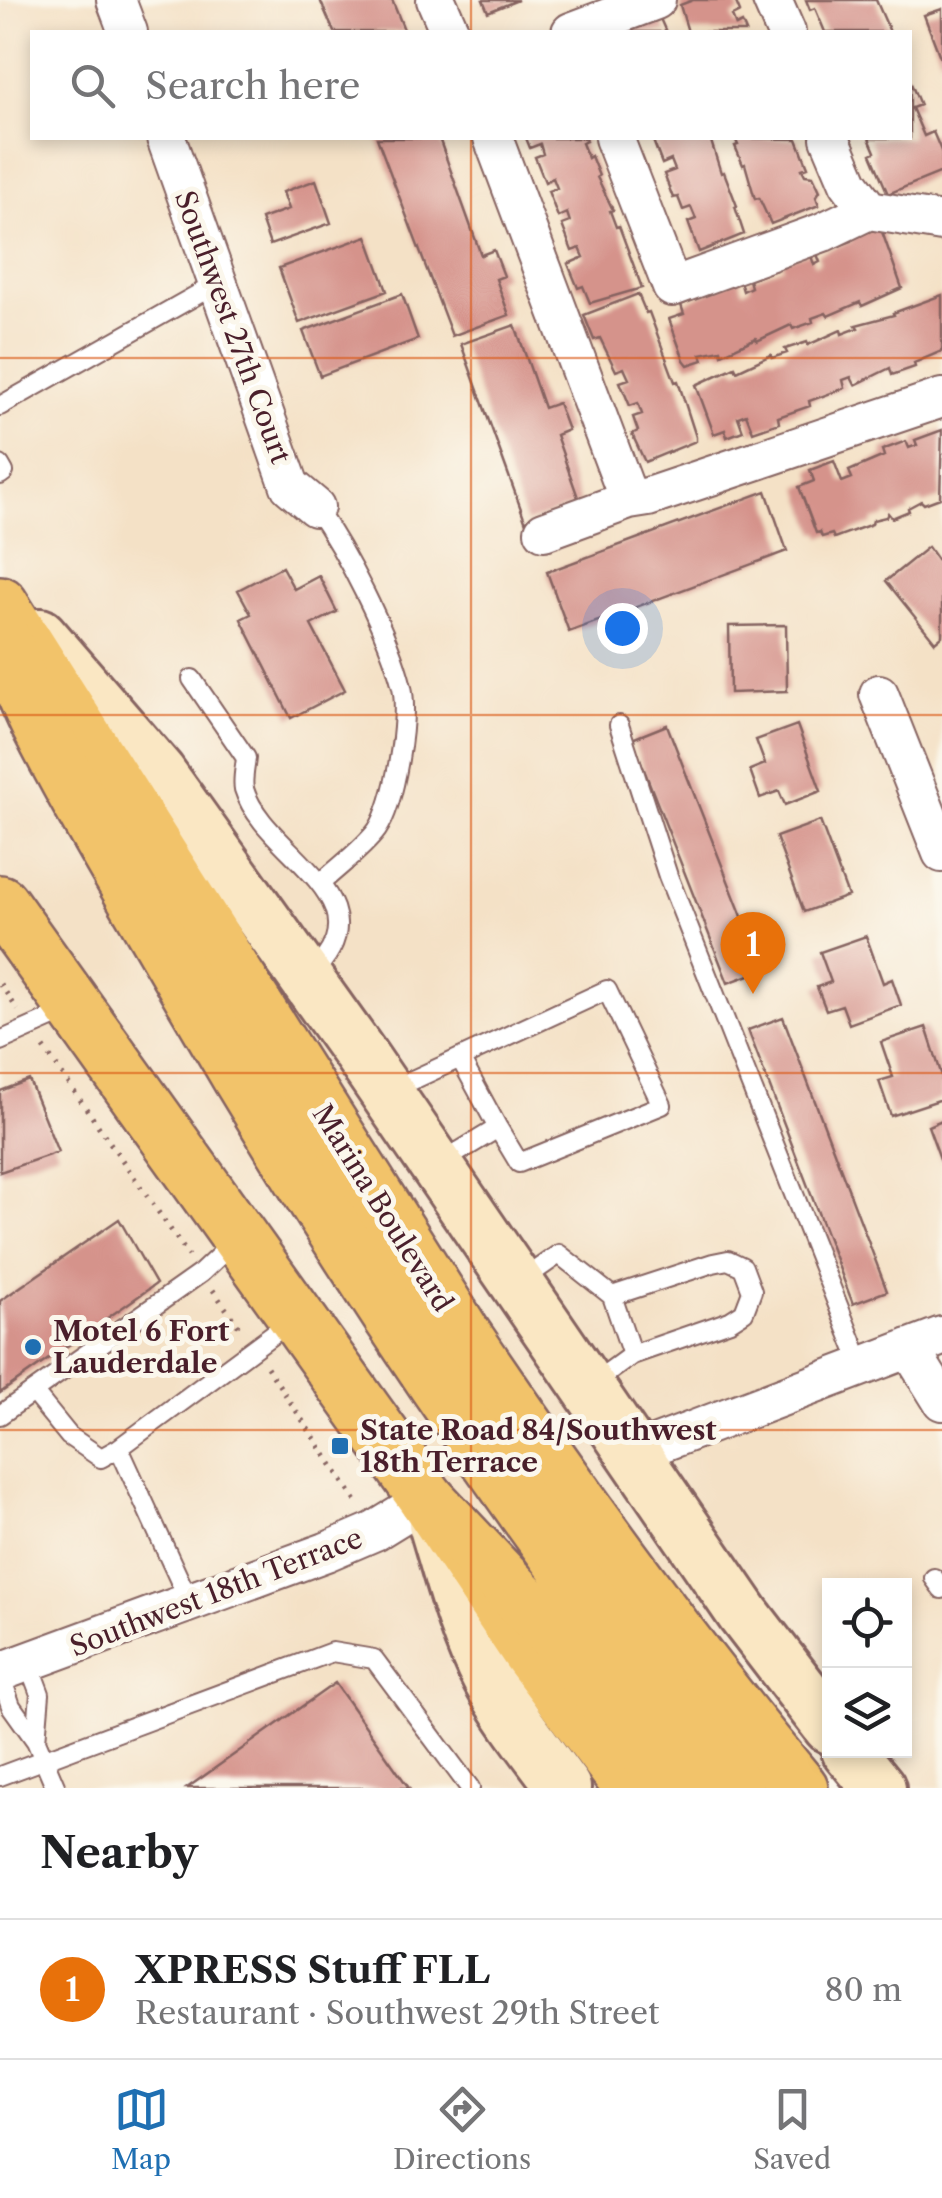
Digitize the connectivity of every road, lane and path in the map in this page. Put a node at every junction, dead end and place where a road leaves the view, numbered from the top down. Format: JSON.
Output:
{"nodes":[{"id":1,"x":116,"y":0,"type":"edge"},
{"id":2,"x":436,"y":0,"type":"edge"},
{"id":3,"x":656,"y":0,"type":"edge"},
{"id":4,"x":772,"y":0,"type":"edge"},
{"id":5,"x":127,"y":30,"type":"edge"},
{"id":6,"x":449,"y":30,"type":"edge"},
{"id":7,"x":577,"y":30,"type":"edge"},
{"id":8,"x":785,"y":30,"type":"edge"},
{"id":9,"x":167,"y":140,"type":"edge"},
{"id":10,"x":494,"y":140,"type":"edge"},
{"id":11,"x":615,"y":140,"type":"edge"},
{"id":12,"x":831,"y":140,"type":"edge"},
{"id":13,"x":869,"y":210,"type":"junction"},
{"id":14,"x":942,"y":222,"type":"edge"},
{"id":15,"x":218,"y":283,"type":"junction"},
{"id":16,"x":942,"y":398,"type":"edge"},
{"id":17,"x":0,"y":406,"type":"edge"},
{"id":18,"x":0,"y":465,"type":"edge"},
{"id":19,"x":0,"y":475,"type":"edge"},
{"id":20,"x":629,"y":500,"type":"junction"},
{"id":21,"x":315,"y":507,"type":"joint"},
{"id":22,"x":544,"y":531,"type":"dead end"},
{"id":23,"x":0,"y":588,"type":"edge"},
{"id":24,"x":0,"y":604,"type":"edge"},
{"id":25,"x":0,"y":634,"type":"edge"},
{"id":26,"x":192,"y":678,"type":"dead end"},
{"id":27,"x":879,"y":694,"type":"dead end"},
{"id":28,"x":619,"y":725,"type":"dead end"},
{"id":29,"x":942,"y":852,"type":"edge"},
{"id":30,"x":321,"y":883,"type":"junction"},
{"id":31,"x":4,"y":916,"type":"edge"},
{"id":32,"x":306,"y":979,"type":"junction"},
{"id":33,"x":0,"y":984,"type":"edge"},
{"id":34,"x":53,"y":1019,"type":"junction"},
{"id":35,"x":0,"y":1042,"type":"edge"},
{"id":36,"x":460,"y":1058,"type":"junction"},
{"id":37,"x":386,"y":1092,"type":"junction"},
{"id":38,"x":498,"y":1128,"type":"junction"},
{"id":39,"x":435,"y":1166,"type":"junction"},
{"id":40,"x":220,"y":1255,"type":"junction"},
{"id":41,"x":516,"y":1284,"type":"junction"},
{"id":42,"x":612,"y":1296,"type":"junction"},
{"id":43,"x":296,"y":1316,"type":"junction"},
{"id":44,"x":925,"y":1342,"type":"edge"},
{"id":45,"x":254,"y":1349,"type":"junction"},
{"id":46,"x":632,"y":1356,"type":"junction"},
{"id":47,"x":862,"y":1366,"type":"junction"},
{"id":48,"x":586,"y":1388,"type":"junction"},
{"id":49,"x":34,"y":1394,"type":"junction"},
{"id":50,"x":942,"y":1401,"type":"edge"},
{"id":51,"x":0,"y":1415,"type":"edge"},
{"id":52,"x":119,"y":1448,"type":"junction"},
{"id":53,"x":631,"y":1454,"type":"junction"},
{"id":54,"x":427,"y":1499,"type":"junction"},
{"id":55,"x":376,"y":1531,"type":"junction"},
{"id":56,"x":190,"y":1604,"type":"junction"},
{"id":57,"x":10,"y":1670,"type":"edge"},
{"id":58,"x":822,"y":1717,"type":"edge"},
{"id":59,"x":36,"y":1741,"type":"junction"},
{"id":60,"x":855,"y":1758,"type":"edge"},
{"id":61,"x":43,"y":1760,"type":"junction"},
{"id":62,"x":0,"y":1776,"type":"edge"},
{"id":63,"x":56,"y":1788,"type":"edge"},
{"id":64,"x":470,"y":1788,"type":"edge"},
{"id":65,"x":564,"y":1788,"type":"edge"},
{"id":66,"x":632,"y":1788,"type":"edge"},
{"id":67,"x":674,"y":1788,"type":"edge"},
{"id":68,"x":734,"y":1788,"type":"edge"},
{"id":69,"x":800,"y":1788,"type":"edge"},
{"id":70,"x":880,"y":1788,"type":"edge"}],
"edges":[{"from":1,"to":5,"type":"street"},
{"from":2,"to":6,"type":"street"},
{"from":3,"to":7,"type":"street"},
{"from":4,"to":8,"type":"street"},
{"from":9,"to":15,"type":"street","name":"Southwest 27th Court"},
{"from":10,"to":20,"type":"street"},
{"from":11,"to":13,"type":"street"},
{"from":12,"to":13,"type":"street"},
{"from":13,"to":14,"type":"street"},
{"from":15,"to":17,"type":"lane"},
{"from":15,"to":21,"type":"street","name":"Southwest 27th Court"},
{"from":16,"to":20,"type":"street"},
{"from":18,"to":19,"type":"lane"},
{"from":20,"to":22,"type":"street"},
{"from":21,"to":30,"type":"lane"},
{"from":23,"to":32,"type":"main road"},
{"from":24,"to":69,"type":"main road","name":"Marina Boulevard"},
{"from":25,"to":68,"type":"main road"},
{"from":26,"to":30,"type":"lane"},
{"from":27,"to":29,"type":"street"},
{"from":28,"to":47,"type":"lane"},
{"from":30,"to":32,"type":"lane"},
{"from":31,"to":34,"type":"main road"},
{"from":32,"to":37,"type":"main road"},
{"from":33,"to":34,"type":"path"},
{"from":34,"to":35,"type":"lane"},
{"from":34,"to":40,"type":"main road"},
{"from":34,"to":40,"type":"path"},
{"from":36,"to":37,"type":"lane"},
{"from":36,"to":38,"type":"lane"},
{"from":36,"to":38,"type":"lane"},
{"from":37,"to":39,"type":"main road"},
{"from":38,"to":39,"type":"lane"},
{"from":39,"to":41,"type":"main road"},
{"from":40,"to":43,"type":"main road"},
{"from":40,"to":45,"type":"path"},
{"from":40,"to":49,"type":"lane"},
{"from":41,"to":42,"type":"lane"},
{"from":41,"to":48,"type":"main road"},
{"from":42,"to":46,"type":"lane"},
{"from":42,"to":46,"type":"lane"},
{"from":43,"to":45,"type":"lane"},
{"from":43,"to":54,"type":"main road"},
{"from":44,"to":47,"type":"street"},
{"from":44,"to":50,"type":"street"},
{"from":45,"to":52,"type":"lane"},
{"from":45,"to":55,"type":"path"},
{"from":46,"to":48,"type":"lane"},
{"from":47,"to":53,"type":"street"},
{"from":48,"to":53,"type":"main road"},
{"from":49,"to":51,"type":"lane"},
{"from":49,"to":52,"type":"lane"},
{"from":52,"to":56,"type":"lane"},
{"from":53,"to":58,"type":"main road"},
{"from":54,"to":55,"type":"street","name":"Southwest 18th Terrace"},
{"from":54,"to":65,"type":"main road"},
{"from":54,"to":66,"type":"main road"},
{"from":54,"to":67,"type":"main road"},
{"from":55,"to":56,"type":"street","name":"Southwest 18th Terrace"},
{"from":56,"to":57,"type":"street","name":"Southwest 18th Terrace"},
{"from":57,"to":59,"type":"lane"},
{"from":57,"to":59,"type":"lane"},
{"from":59,"to":61,"type":"lane"},
{"from":60,"to":70,"type":"main road"},
{"from":61,"to":62,"type":"lane"},
{"from":61,"to":63,"type":"lane"},
{"from":61,"to":64,"type":"lane"}]}
